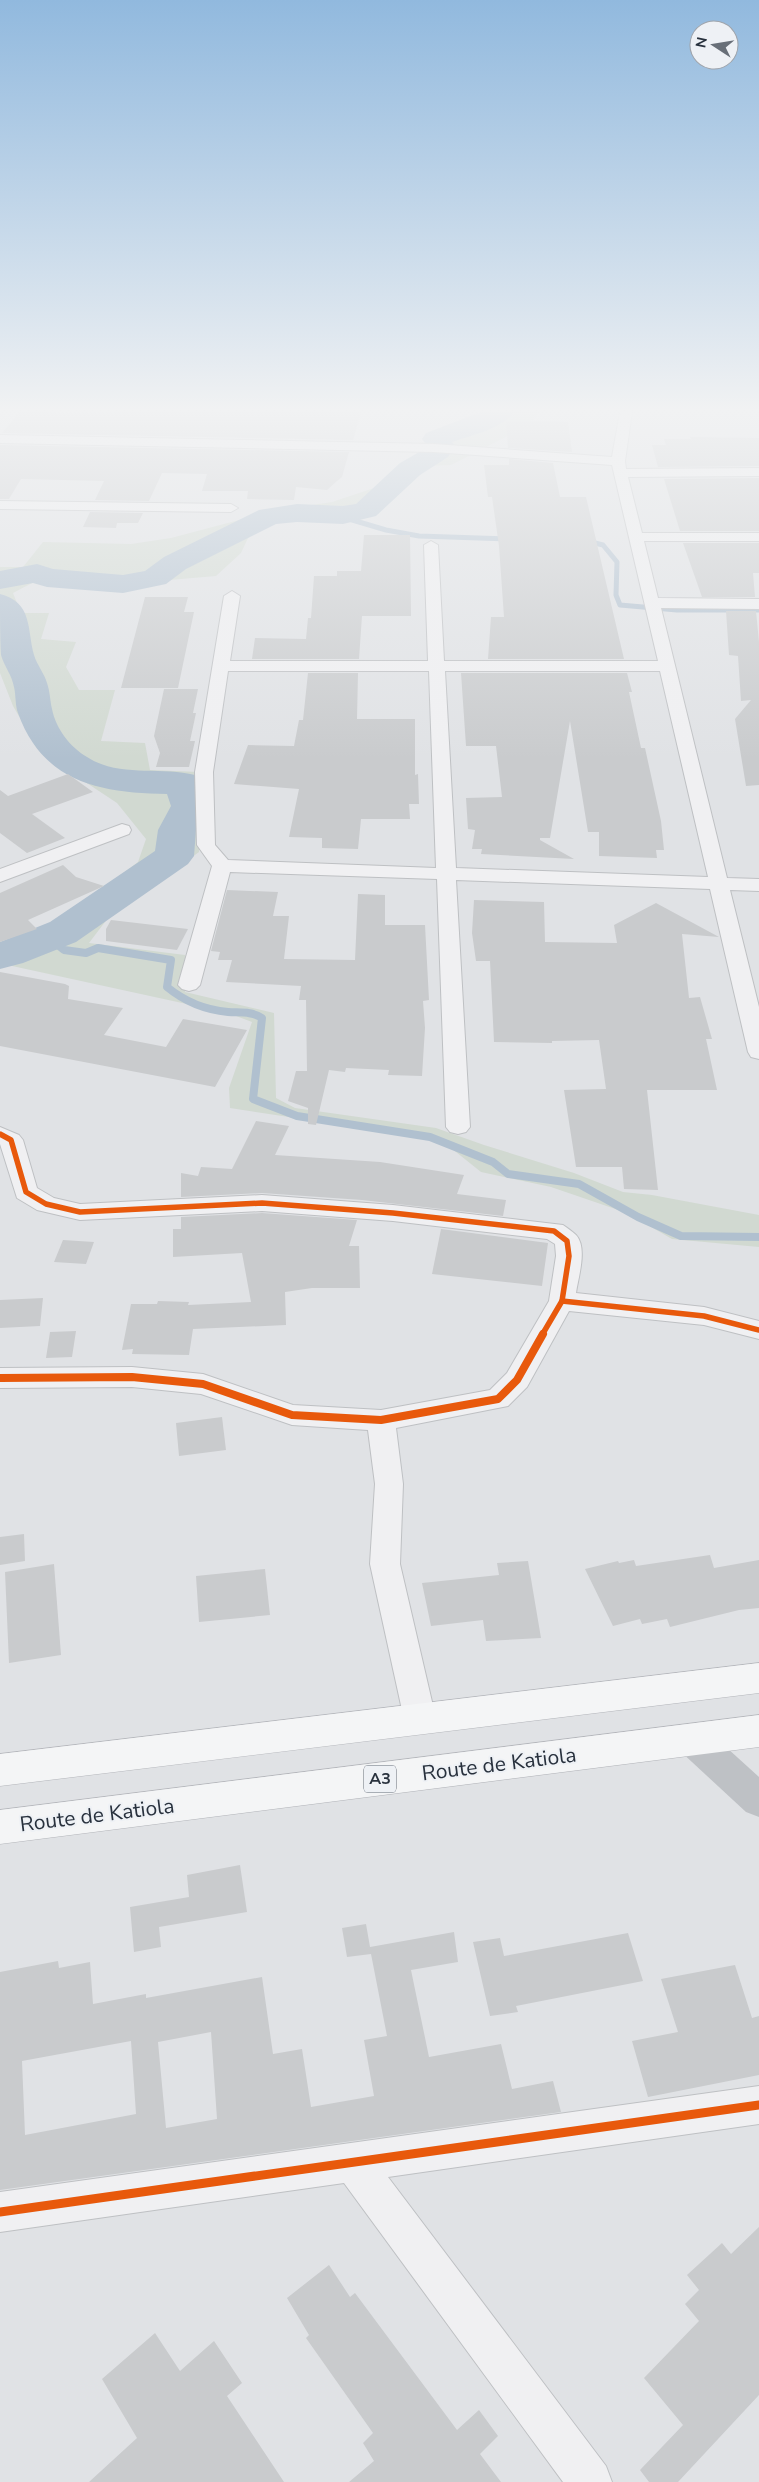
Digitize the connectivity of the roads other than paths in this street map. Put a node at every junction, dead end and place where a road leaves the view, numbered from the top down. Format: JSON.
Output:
{"nodes":[{"id":1,"x":635,"y":528,"type":"edge"},
{"id":2,"x":637,"y":537,"type":"junction"},
{"id":3,"x":759,"y":537,"type":"edge"},
{"id":4,"x":431,"y":545,"type":"dead end"},
{"id":5,"x":232,"y":596,"type":"dead end"},
{"id":6,"x":652,"y":603,"type":"junction"},
{"id":7,"x":759,"y":604,"type":"edge"},
{"id":8,"x":221,"y":666,"type":"junction"},
{"id":9,"x":436,"y":666,"type":"junction"},
{"id":10,"x":667,"y":666,"type":"junction"},
{"id":11,"x":122,"y":830,"type":"dead end"},
{"id":12,"x":222,"y":866,"type":"junction"},
{"id":13,"x":445,"y":874,"type":"junction"},
{"id":14,"x":0,"y":876,"type":"edge"},
{"id":15,"x":719,"y":884,"type":"junction"},
{"id":16,"x":759,"y":885,"type":"edge"},
{"id":17,"x":189,"y":985,"type":"dead end"},
{"id":18,"x":759,"y":1052,"type":"edge"},
{"id":19,"x":458,"y":1127,"type":"dead end"},
{"id":20,"x":0,"y":1134,"type":"edge"},
{"id":21,"x":562,"y":1301,"type":"junction"},
{"id":22,"x":759,"y":1330,"type":"edge"},
{"id":23,"x":0,"y":1378,"type":"edge"},
{"id":24,"x":381,"y":1420,"type":"junction"},
{"id":25,"x":759,"y":1678,"type":"edge"},
{"id":26,"x":420,"y":1719,"type":"junction"},
{"id":27,"x":759,"y":1731,"type":"edge"},
{"id":28,"x":692,"y":1739,"type":"junction"},
{"id":29,"x":0,"y":1770,"type":"edge"},
{"id":30,"x":759,"y":1800,"type":"edge"},
{"id":31,"x":0,"y":1827,"type":"edge"},
{"id":32,"x":759,"y":2105,"type":"edge"},
{"id":33,"x":354,"y":2164,"type":"junction"},
{"id":34,"x":0,"y":2212,"type":"edge"},
{"id":35,"x":590,"y":2482,"type":"edge"}],
"edges":[{"from":1,"to":2,"type":"street"},
{"from":2,"to":3,"type":"street"},
{"from":2,"to":6,"type":"street"},
{"from":4,"to":9,"type":"street"},
{"from":5,"to":8,"type":"street"},
{"from":6,"to":7,"type":"street"},
{"from":6,"to":10,"type":"street"},
{"from":8,"to":9,"type":"street"},
{"from":8,"to":12,"type":"street"},
{"from":9,"to":10,"type":"street"},
{"from":9,"to":13,"type":"street"},
{"from":10,"to":15,"type":"street"},
{"from":11,"to":14,"type":"street"},
{"from":12,"to":13,"type":"street"},
{"from":12,"to":17,"type":"street"},
{"from":13,"to":15,"type":"street"},
{"from":13,"to":19,"type":"street"},
{"from":15,"to":16,"type":"street"},
{"from":15,"to":18,"type":"street"},
{"from":20,"to":21,"type":"street"},
{"from":21,"to":22,"type":"street"},
{"from":21,"to":24,"type":"street"},
{"from":23,"to":24,"type":"street"},
{"from":24,"to":26,"type":"street"},
{"from":25,"to":26,"type":"highway"},
{"from":26,"to":29,"type":"highway"},
{"from":27,"to":28,"type":"highway","name":"Route de Katiola","number":"A3"},
{"from":28,"to":30,"type":"street"},
{"from":28,"to":31,"type":"highway","name":"Route de Katiola","number":"A3"},
{"from":32,"to":33,"type":"street"},
{"from":33,"to":34,"type":"street"},
{"from":33,"to":35,"type":"street"}]}
